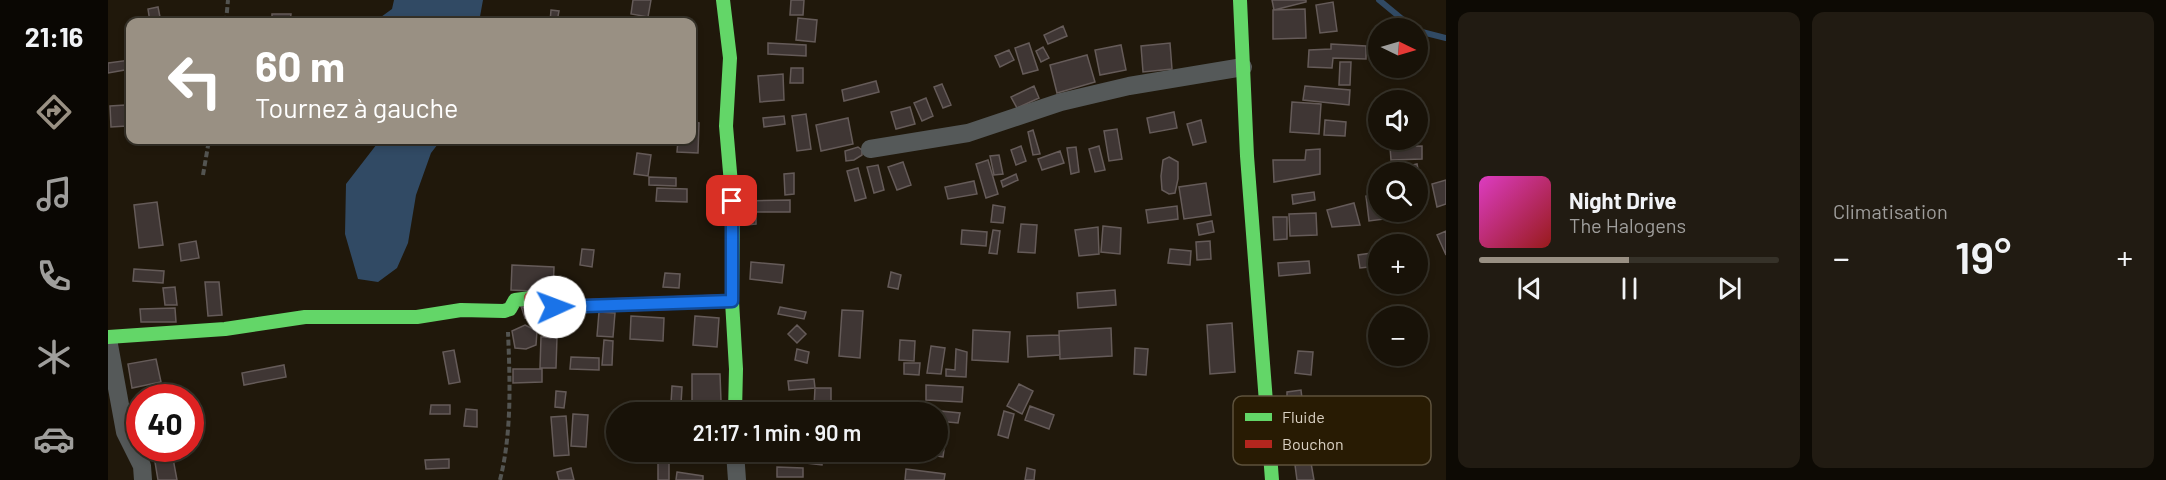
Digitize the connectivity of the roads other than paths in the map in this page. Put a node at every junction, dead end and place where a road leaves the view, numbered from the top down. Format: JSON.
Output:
{"nodes":[{"id":1,"x":723,"y":0,"type":"edge"},
{"id":2,"x":1240,"y":0,"type":"edge"},
{"id":3,"x":1243,"y":67,"type":"junction"},
{"id":4,"x":870,"y":149,"type":"dead end"},
{"id":5,"x":732,"y":301,"type":"junction"},
{"id":6,"x":108,"y":338,"type":"edge"},
{"id":7,"x":1266,"y":396,"type":"edge"},
{"id":8,"x":735,"y":402,"type":"edge"},
{"id":9,"x":736,"y":462,"type":"edge"},
{"id":10,"x":1271,"y":465,"type":"edge"},
{"id":11,"x":143,"y":480,"type":"edge"},
{"id":12,"x":737,"y":480,"type":"edge"},
{"id":13,"x":1272,"y":480,"type":"edge"}],
"edges":[{"from":1,"to":5,"type":"street"},
{"from":2,"to":3,"type":"street"},
{"from":3,"to":4,"type":"street"},
{"from":3,"to":7,"type":"street"},
{"from":5,"to":6,"type":"street"},
{"from":5,"to":8,"type":"street"},
{"from":6,"to":11,"type":"street"},
{"from":9,"to":12,"type":"street"},
{"from":10,"to":13,"type":"street"}]}
